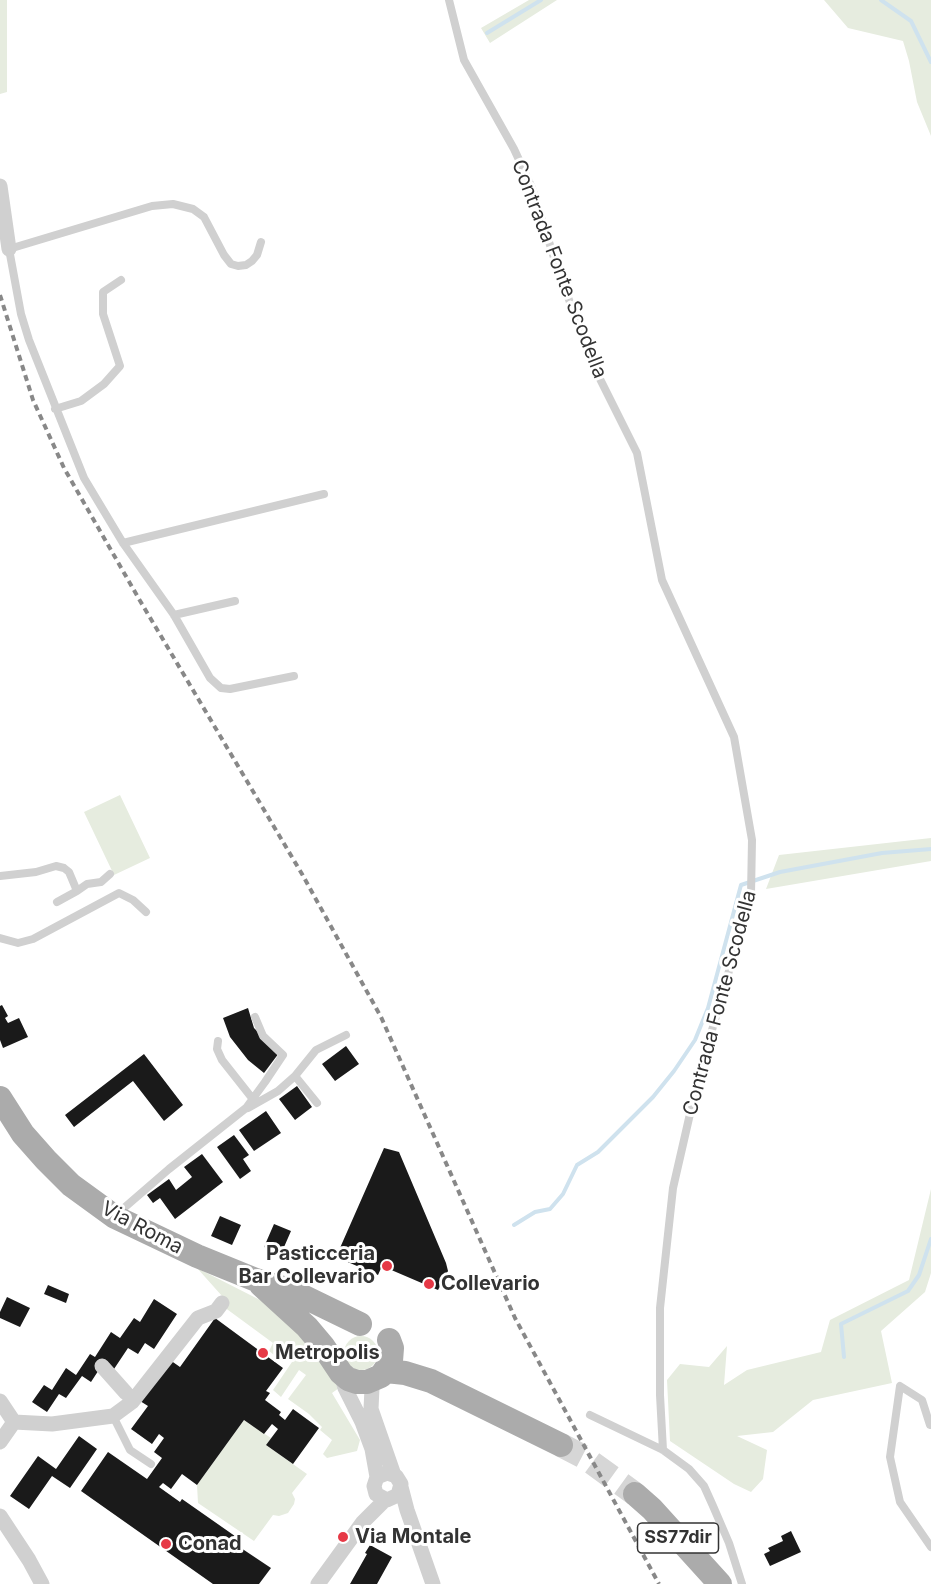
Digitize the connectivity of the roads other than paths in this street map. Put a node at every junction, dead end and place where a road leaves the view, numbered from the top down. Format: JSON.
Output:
{"nodes":[{"id":1,"x":449,"y":0,"type":"edge"},
{"id":2,"x":0,"y":186,"type":"edge"},
{"id":3,"x":261,"y":242,"type":"dead end"},
{"id":4,"x":9,"y":249,"type":"junction"},
{"id":5,"x":121,"y":280,"type":"dead end"},
{"id":6,"x":55,"y":409,"type":"junction"},
{"id":7,"x":324,"y":494,"type":"dead end"},
{"id":8,"x":123,"y":543,"type":"junction"},
{"id":9,"x":235,"y":601,"type":"dead end"},
{"id":10,"x":174,"y":615,"type":"junction"},
{"id":11,"x":294,"y":676,"type":"dead end"},
{"id":12,"x":110,"y":874,"type":"dead end"},
{"id":13,"x":0,"y":876,"type":"edge"},
{"id":14,"x":77,"y":891,"type":"junction"},
{"id":15,"x":57,"y":902,"type":"dead end"},
{"id":16,"x":146,"y":912,"type":"dead end"},
{"id":17,"x":0,"y":938,"type":"edge"},
{"id":18,"x":255,"y":1017,"type":"dead end"},
{"id":19,"x":346,"y":1035,"type":"dead end"},
{"id":20,"x":218,"y":1041,"type":"dead end"},
{"id":21,"x":295,"y":1076,"type":"junction"},
{"id":22,"x":0,"y":1098,"type":"edge"},
{"id":23,"x":252,"y":1098,"type":"junction"},
{"id":24,"x":316,"y":1103,"type":"dead end"},
{"id":25,"x":246,"y":1108,"type":"junction"},
{"id":26,"x":115,"y":1217,"type":"junction"},
{"id":27,"x":256,"y":1280,"type":"junction"},
{"id":28,"x":222,"y":1303,"type":"dead end"},
{"id":29,"x":360,"y":1324,"type":"junction"},
{"id":30,"x":389,"y":1340,"type":"junction"},
{"id":31,"x":102,"y":1366,"type":"dead end"},
{"id":32,"x":338,"y":1369,"type":"junction"},
{"id":33,"x":381,"y":1376,"type":"junction"},
{"id":34,"x":431,"y":1381,"type":"junction"},
{"id":35,"x":126,"y":1393,"type":"dead end"},
{"id":36,"x":0,"y":1401,"type":"edge"},
{"id":37,"x":590,"y":1415,"type":"dead end"},
{"id":38,"x":113,"y":1416,"type":"junction"},
{"id":39,"x":14,"y":1422,"type":"junction"},
{"id":40,"x":930,"y":1425,"type":"edge"},
{"id":41,"x":0,"y":1442,"type":"edge"},
{"id":42,"x":561,"y":1444,"type":"tunnel mouth"},
{"id":43,"x":663,"y":1450,"type":"junction"},
{"id":44,"x":151,"y":1464,"type":"dead end"},
{"id":45,"x":398,"y":1481,"type":"junction"},
{"id":46,"x":382,"y":1492,"type":"junction"},
{"id":47,"x":635,"y":1494,"type":"tunnel mouth"},
{"id":48,"x":406,"y":1510,"type":"junction"},
{"id":49,"x":0,"y":1516,"type":"edge"},
{"id":50,"x":931,"y":1547,"type":"edge"},
{"id":51,"x":42,"y":1584,"type":"edge"},
{"id":52,"x":318,"y":1584,"type":"edge"},
{"id":53,"x":433,"y":1584,"type":"edge"},
{"id":54,"x":720,"y":1584,"type":"edge"},
{"id":55,"x":742,"y":1584,"type":"edge"}],
"edges":[{"from":1,"to":43,"type":"lane","name":"Contrada Fonte Scodella"},
{"from":2,"to":4,"type":"street"},
{"from":3,"to":4,"type":"lane"},
{"from":4,"to":6,"type":"lane"},
{"from":5,"to":6,"type":"lane"},
{"from":6,"to":8,"type":"lane"},
{"from":7,"to":8,"type":"lane"},
{"from":8,"to":10,"type":"lane"},
{"from":9,"to":10,"type":"lane"},
{"from":10,"to":11,"type":"lane"},
{"from":12,"to":14,"type":"lane"},
{"from":13,"to":14,"type":"lane"},
{"from":14,"to":15,"type":"lane"},
{"from":16,"to":17,"type":"lane"},
{"from":18,"to":23,"type":"lane"},
{"from":19,"to":21,"type":"lane"},
{"from":20,"to":23,"type":"lane"},
{"from":21,"to":24,"type":"lane"},
{"from":21,"to":25,"type":"lane"},
{"from":22,"to":26,"type":"main road","name":"Via Roma"},
{"from":23,"to":25,"type":"lane"},
{"from":25,"to":26,"type":"lane"},
{"from":26,"to":27,"type":"main road","name":"Via Roma"},
{"from":27,"to":29,"type":"main road","name":"Via Roma"},
{"from":27,"to":32,"type":"main road","name":"Via Roma"},
{"from":28,"to":38,"type":"street"},
{"from":29,"to":30,"type":"main road","name":"Via Roma"},
{"from":29,"to":32,"type":"main road"},
{"from":30,"to":33,"type":"main road"},
{"from":30,"to":34,"type":"main road","name":"Via Roma"},
{"from":31,"to":35,"type":"street"},
{"from":32,"to":33,"type":"main road","name":"Via Roma"},
{"from":32,"to":46,"type":"street"},
{"from":33,"to":34,"type":"main road","name":"Via Roma"},
{"from":33,"to":45,"type":"street"},
{"from":34,"to":42,"type":"main road","name":"Via Roma"},
{"from":36,"to":39,"type":"street"},
{"from":37,"to":43,"type":"lane","number":"SS77dir"},
{"from":38,"to":39,"type":"street"},
{"from":38,"to":44,"type":"lane"},
{"from":39,"to":41,"type":"street"},
{"from":40,"to":50,"type":"lane"},
{"from":43,"to":55,"type":"lane","number":"SS77dir"},
{"from":45,"to":46,"type":"street"},
{"from":45,"to":46,"type":"street"},
{"from":45,"to":48,"type":"street"},
{"from":46,"to":48,"type":"street"},
{"from":46,"to":52,"type":"street"},
{"from":47,"to":54,"type":"main road","number":"SS77dir"},
{"from":48,"to":53,"type":"street"},
{"from":49,"to":51,"type":"street"}]}
